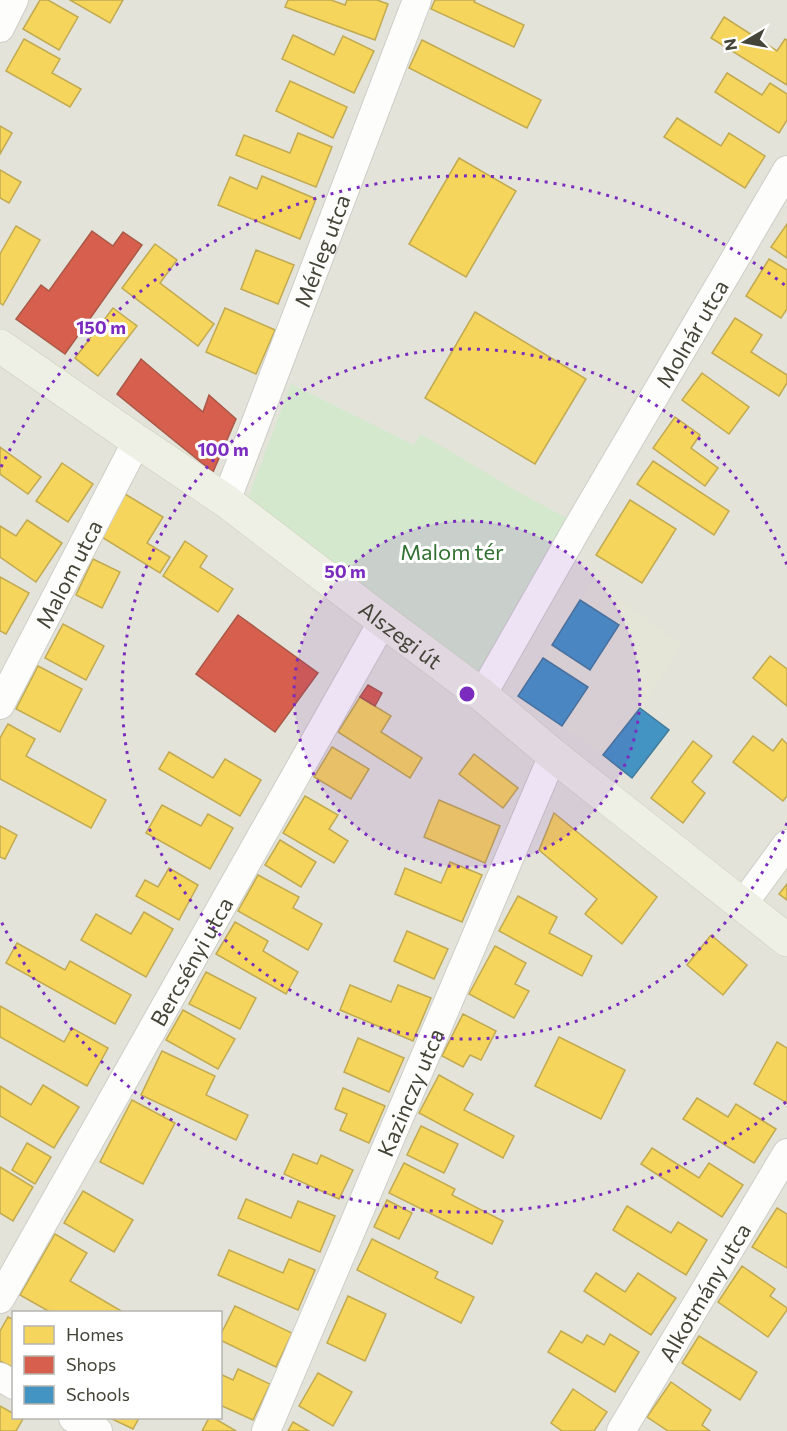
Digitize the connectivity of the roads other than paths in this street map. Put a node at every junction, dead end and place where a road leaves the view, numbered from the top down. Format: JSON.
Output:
{"nodes":[{"id":1,"x":14,"y":0,"type":"edge"},
{"id":2,"x":417,"y":0,"type":"edge"},
{"id":3,"x":0,"y":28,"type":"edge"},
{"id":4,"x":787,"y":170,"type":"edge"},
{"id":5,"x":0,"y":346,"type":"edge"},
{"id":6,"x":136,"y":441,"type":"junction"},
{"id":7,"x":226,"y":501,"type":"junction"},
{"id":8,"x":382,"y":621,"type":"junction"},
{"id":9,"x":482,"y":695,"type":"junction"},
{"id":10,"x":0,"y":705,"type":"edge"},
{"id":11,"x":553,"y":755,"type":"junction"},
{"id":12,"x":787,"y":844,"type":"edge"},
{"id":13,"x":742,"y":904,"type":"junction"},
{"id":14,"x":787,"y":940,"type":"edge"},
{"id":15,"x":787,"y":1153,"type":"edge"},
{"id":16,"x":0,"y":1299,"type":"edge"},
{"id":17,"x":75,"y":1419,"type":"edge"},
{"id":18,"x":98,"y":1431,"type":"edge"},
{"id":19,"x":266,"y":1431,"type":"edge"},
{"id":20,"x":621,"y":1431,"type":"edge"}],
"edges":[{"from":1,"to":3,"type":"street"},
{"from":2,"to":7,"type":"street","name":"Mérleg utca"},
{"from":4,"to":9,"type":"street","name":"Molnár utca"},
{"from":5,"to":6,"type":"main road","name":"Alszegi út"},
{"from":6,"to":7,"type":"main road","name":"Alszegi út"},
{"from":6,"to":10,"type":"street","name":"Malom utca"},
{"from":7,"to":8,"type":"main road","name":"Alszegi út"},
{"from":8,"to":9,"type":"main road","name":"Alszegi út"},
{"from":8,"to":16,"type":"street","name":"Bercsényi utca"},
{"from":9,"to":11,"type":"main road","name":"Alszegi út"},
{"from":11,"to":13,"type":"main road","name":"Alszegi út"},
{"from":11,"to":19,"type":"street","name":"Kazinczy utca"},
{"from":12,"to":13,"type":"street"},
{"from":13,"to":14,"type":"main road","name":"Alszegi út"},
{"from":15,"to":20,"type":"street","name":"Alkotmány utca"},
{"from":17,"to":18,"type":"street"}]}
